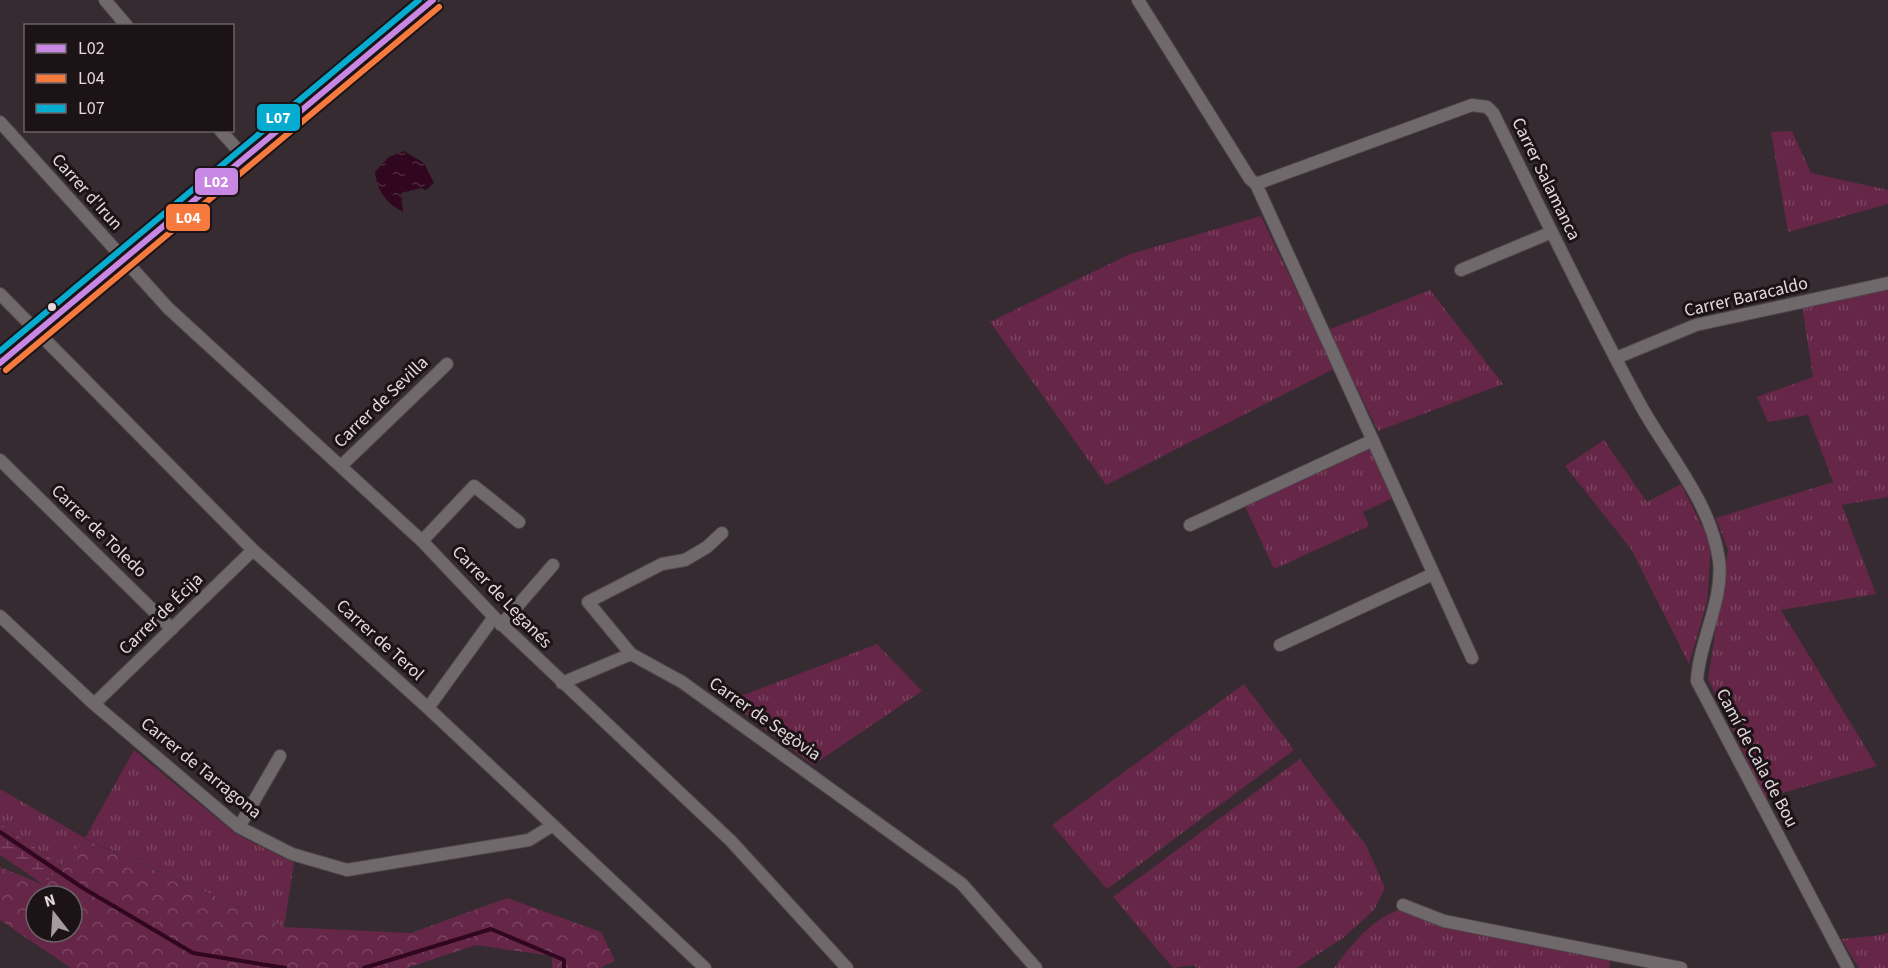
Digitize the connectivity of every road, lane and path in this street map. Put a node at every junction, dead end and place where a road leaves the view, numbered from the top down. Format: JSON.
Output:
{"nodes":[{"id":1,"x":105,"y":0,"type":"edge"},
{"id":2,"x":433,"y":0,"type":"edge"},
{"id":3,"x":1138,"y":0,"type":"edge"},
{"id":4,"x":125,"y":24,"type":"edge"},
{"id":5,"x":0,"y":122,"type":"edge"},
{"id":6,"x":222,"y":132,"type":"edge"},
{"id":7,"x":245,"y":158,"type":"junction"},
{"id":8,"x":1256,"y":183,"type":"junction"},
{"id":9,"x":1552,"y":232,"type":"junction"},
{"id":10,"x":124,"y":260,"type":"junction"},
{"id":11,"x":1461,"y":270,"type":"dead end"},
{"id":12,"x":1888,"y":283,"type":"edge"},
{"id":13,"x":0,"y":294,"type":"edge"},
{"id":14,"x":38,"y":332,"type":"junction"},
{"id":15,"x":1616,"y":358,"type":"junction"},
{"id":16,"x":0,"y":363,"type":"edge"},
{"id":17,"x":447,"y":364,"type":"dead end"},
{"id":18,"x":1371,"y":441,"type":"junction"},
{"id":19,"x":0,"y":460,"type":"edge"},
{"id":20,"x":341,"y":465,"type":"junction"},
{"id":21,"x":1706,"y":517,"type":"joint"},
{"id":22,"x":519,"y":522,"type":"dead end"},
{"id":23,"x":1190,"y":525,"type":"dead end"},
{"id":24,"x":722,"y":533,"type":"dead end"},
{"id":25,"x":422,"y":541,"type":"junction"},
{"id":26,"x":253,"y":550,"type":"junction"},
{"id":27,"x":553,"y":565,"type":"dead end"},
{"id":28,"x":1433,"y":574,"type":"junction"},
{"id":29,"x":0,"y":616,"type":"edge"},
{"id":30,"x":498,"y":621,"type":"junction"},
{"id":31,"x":172,"y":629,"type":"junction"},
{"id":32,"x":1280,"y":645,"type":"dead end"},
{"id":33,"x":631,"y":654,"type":"junction"},
{"id":34,"x":1472,"y":658,"type":"dead end"},
{"id":35,"x":562,"y":683,"type":"junction"},
{"id":36,"x":94,"y":704,"type":"junction"},
{"id":37,"x":428,"y":708,"type":"junction"},
{"id":38,"x":280,"y":756,"type":"dead end"},
{"id":39,"x":553,"y":825,"type":"junction"},
{"id":40,"x":239,"y":827,"type":"junction"},
{"id":41,"x":1403,"y":905,"type":"dead end"},
{"id":42,"x":705,"y":968,"type":"edge"},
{"id":43,"x":847,"y":968,"type":"edge"},
{"id":44,"x":1036,"y":968,"type":"edge"},
{"id":45,"x":1681,"y":968,"type":"edge"},
{"id":46,"x":1848,"y":968,"type":"edge"}],
"edges":[{"from":1,"to":4,"type":"street"},
{"from":2,"to":7,"type":"street"},
{"from":3,"to":8,"type":"street"},
{"from":5,"to":10,"type":"street","name":"Carrer d'Irun"},
{"from":6,"to":7,"type":"street"},
{"from":7,"to":10,"type":"street"},
{"from":8,"to":9,"type":"street","name":"Carrer Salamanca"},
{"from":8,"to":18,"type":"street"},
{"from":9,"to":11,"type":"street"},
{"from":9,"to":15,"type":"street","name":"Carrer Salamanca"},
{"from":10,"to":14,"type":"street"},
{"from":10,"to":20,"type":"street","name":"Carrer de Leganés"},
{"from":12,"to":15,"type":"street","name":"Carrer Baracaldo"},
{"from":13,"to":14,"type":"street","name":"Carrer de Terol"},
{"from":14,"to":16,"type":"street"},
{"from":14,"to":26,"type":"street","name":"Carrer de Terol"},
{"from":15,"to":21,"type":"street","name":"Carrer Salamanca"},
{"from":17,"to":20,"type":"street","name":"Carrer de Sevilla"},
{"from":18,"to":23,"type":"street"},
{"from":18,"to":28,"type":"street"},
{"from":19,"to":31,"type":"street","name":"Carrer de Toledo"},
{"from":20,"to":25,"type":"street","name":"Carrer de Leganés"},
{"from":21,"to":46,"type":"street","name":"Camí de Cala de Bou"},
{"from":22,"to":25,"type":"street"},
{"from":24,"to":33,"type":"street","name":"Carrer de Segòvia"},
{"from":25,"to":30,"type":"street","name":"Carrer de Leganés"},
{"from":26,"to":31,"type":"street","name":"Carrer de Écija"},
{"from":26,"to":37,"type":"street","name":"Carrer de Terol"},
{"from":27,"to":30,"type":"street"},
{"from":28,"to":32,"type":"street"},
{"from":28,"to":34,"type":"street"},
{"from":29,"to":36,"type":"street","name":"Carrer de Tarragona"},
{"from":30,"to":35,"type":"street","name":"Carrer de Leganés"},
{"from":30,"to":37,"type":"street"},
{"from":31,"to":36,"type":"street","name":"Carrer de Écija"},
{"from":33,"to":35,"type":"street"},
{"from":33,"to":44,"type":"street","name":"Carrer de Segòvia"},
{"from":35,"to":43,"type":"street","name":"Carrer de Leganés"},
{"from":36,"to":40,"type":"street","name":"Carrer de Tarragona"},
{"from":37,"to":39,"type":"street","name":"Carrer de Terol"},
{"from":38,"to":40,"type":"street"},
{"from":39,"to":40,"type":"street","name":"Carrer de Tarragona"},
{"from":39,"to":42,"type":"street","name":"Carrer de Terol"},
{"from":41,"to":45,"type":"street"}]}
